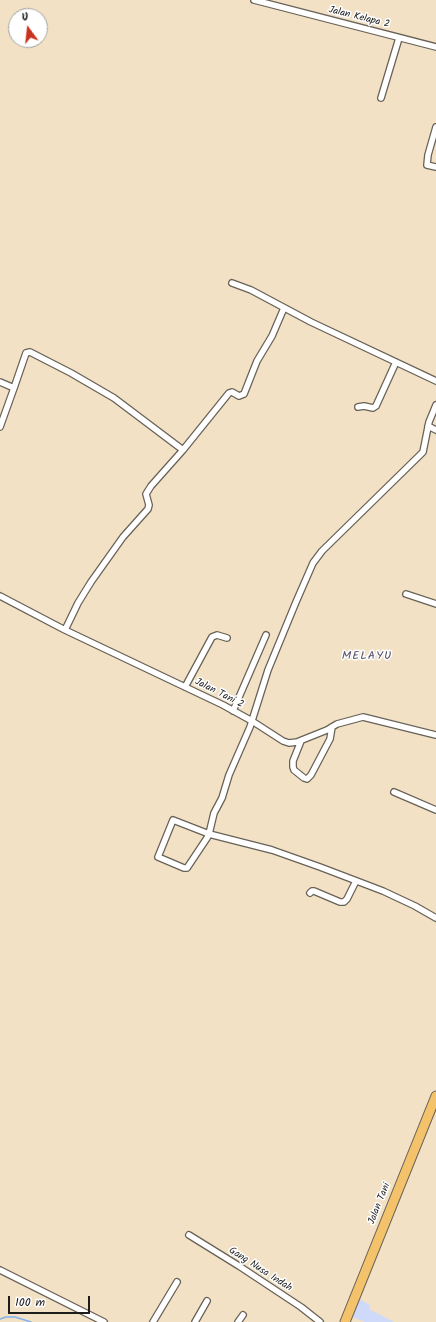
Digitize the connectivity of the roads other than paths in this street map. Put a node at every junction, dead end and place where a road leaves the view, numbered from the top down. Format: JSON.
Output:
{"nodes":[{"id":1,"x":254,"y":0,"type":"edge"},
{"id":2,"x":399,"y":38,"type":"junction"},
{"id":3,"x":436,"y":47,"type":"edge"},
{"id":4,"x":381,"y":98,"type":"dead end"},
{"id":5,"x":436,"y":126,"type":"edge"},
{"id":6,"x":436,"y":167,"type":"edge"},
{"id":7,"x":232,"y":283,"type":"dead end"},
{"id":8,"x":284,"y":308,"type":"junction"},
{"id":9,"x":396,"y":362,"type":"junction"},
{"id":10,"x":436,"y":381,"type":"edge"},
{"id":11,"x":0,"y":382,"type":"edge"},
{"id":12,"x":14,"y":388,"type":"junction"},
{"id":13,"x":436,"y":405,"type":"edge"},
{"id":14,"x":358,"y":407,"type":"dead end"},
{"id":15,"x":428,"y":426,"type":"junction"},
{"id":16,"x":0,"y":427,"type":"edge"},
{"id":17,"x":436,"y":430,"type":"edge"},
{"id":18,"x":183,"y":450,"type":"junction"},
{"id":19,"x":406,"y":594,"type":"dead end"},
{"id":20,"x":0,"y":596,"type":"edge"},
{"id":21,"x":436,"y":604,"type":"edge"},
{"id":22,"x":66,"y":630,"type":"junction"},
{"id":23,"x":266,"y":635,"type":"dead end"},
{"id":24,"x":227,"y":638,"type":"dead end"},
{"id":25,"x":185,"y":686,"type":"junction"},
{"id":26,"x":233,"y":711,"type":"junction"},
{"id":27,"x":252,"y":721,"type":"junction"},
{"id":28,"x":332,"y":727,"type":"junction"},
{"id":29,"x":436,"y":735,"type":"edge"},
{"id":30,"x":301,"y":741,"type":"junction"},
{"id":31,"x":394,"y":792,"type":"dead end"},
{"id":32,"x":436,"y":810,"type":"edge"},
{"id":33,"x":209,"y":834,"type":"junction"},
{"id":34,"x":356,"y":881,"type":"junction"},
{"id":35,"x":310,"y":893,"type":"dead end"},
{"id":36,"x":436,"y":918,"type":"edge"},
{"id":37,"x":436,"y":1097,"type":"edge"},
{"id":38,"x":189,"y":1235,"type":"dead end"},
{"id":39,"x":0,"y":1271,"type":"edge"},
{"id":40,"x":177,"y":1282,"type":"dead end"},
{"id":41,"x":207,"y":1301,"type":"dead end"},
{"id":42,"x":243,"y":1315,"type":"dead end"},
{"id":43,"x":104,"y":1322,"type":"edge"},
{"id":44,"x":152,"y":1322,"type":"edge"},
{"id":45,"x":195,"y":1322,"type":"edge"},
{"id":46,"x":238,"y":1322,"type":"edge"},
{"id":47,"x":320,"y":1322,"type":"edge"},
{"id":48,"x":345,"y":1322,"type":"edge"}],
"edges":[{"from":1,"to":2,"type":"street","name":"Jalan Kelapa 2"},
{"from":2,"to":3,"type":"street","name":"Jalan Kelapa 2"},
{"from":2,"to":4,"type":"street"},
{"from":5,"to":6,"type":"street"},
{"from":7,"to":8,"type":"street"},
{"from":8,"to":9,"type":"street"},
{"from":8,"to":18,"type":"street"},
{"from":9,"to":10,"type":"street"},
{"from":9,"to":14,"type":"street"},
{"from":11,"to":12,"type":"street"},
{"from":12,"to":16,"type":"street"},
{"from":12,"to":18,"type":"street"},
{"from":13,"to":15,"type":"street"},
{"from":15,"to":17,"type":"street"},
{"from":15,"to":27,"type":"street"},
{"from":18,"to":22,"type":"street"},
{"from":19,"to":21,"type":"street"},
{"from":20,"to":22,"type":"street","name":"Jalan Tani 2"},
{"from":22,"to":25,"type":"street","name":"Jalan Tani 2"},
{"from":23,"to":26,"type":"street"},
{"from":24,"to":25,"type":"street"},
{"from":25,"to":26,"type":"street","name":"Jalan Tani 2"},
{"from":26,"to":27,"type":"street","name":"Jalan Tani 2"},
{"from":27,"to":30,"type":"street","name":"Jalan Tani 2"},
{"from":27,"to":33,"type":"street"},
{"from":28,"to":29,"type":"street","name":"Jalan Tani 2"},
{"from":28,"to":30,"type":"street","name":"Jalan Tani 2"},
{"from":28,"to":30,"type":"street"},
{"from":31,"to":32,"type":"street"},
{"from":33,"to":33,"type":"street"},
{"from":33,"to":34,"type":"street"},
{"from":34,"to":35,"type":"street"},
{"from":34,"to":36,"type":"street"},
{"from":37,"to":48,"type":"highway","name":"Jalan Tani"},
{"from":38,"to":47,"type":"street","name":"Gang Nusa Indah"},
{"from":39,"to":43,"type":"street"},
{"from":40,"to":44,"type":"street"},
{"from":41,"to":45,"type":"street"},
{"from":42,"to":46,"type":"street"}]}
